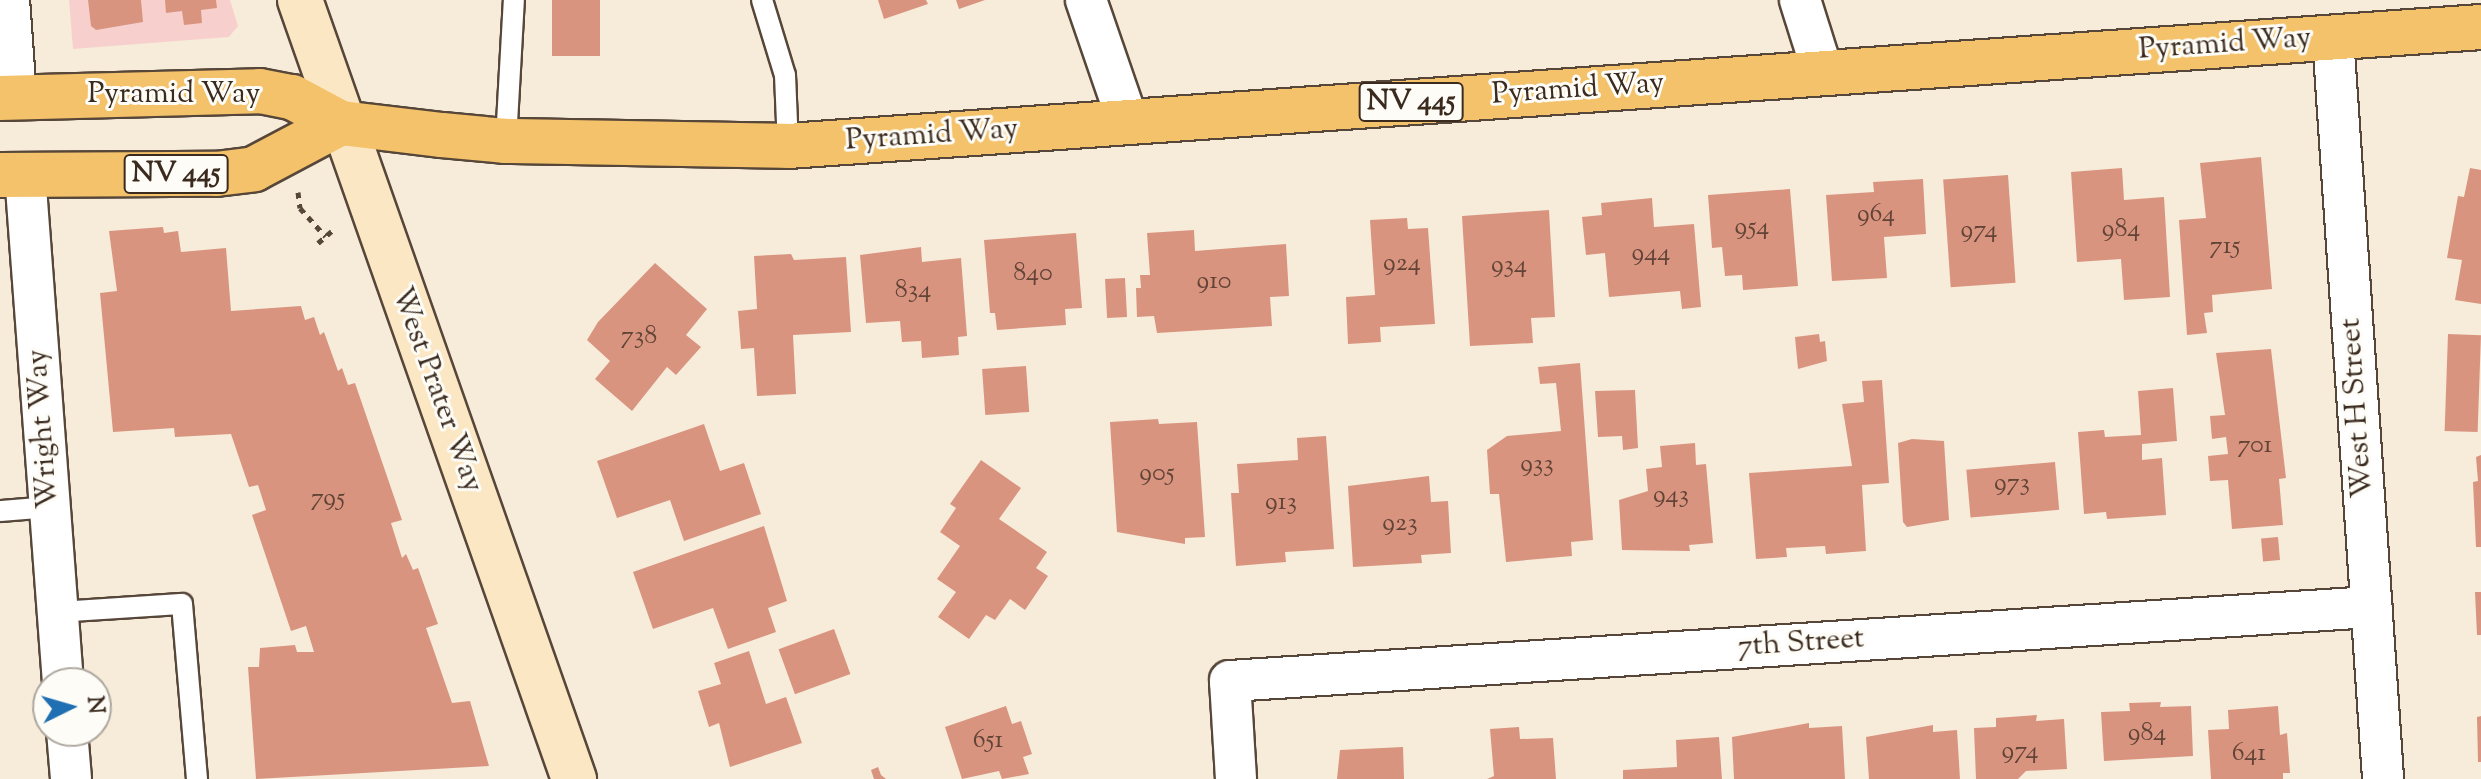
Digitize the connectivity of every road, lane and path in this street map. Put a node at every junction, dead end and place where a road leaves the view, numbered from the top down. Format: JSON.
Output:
{"nodes":[{"id":1,"x":9,"y":0,"type":"edge"},
{"id":2,"x":300,"y":0,"type":"edge"},
{"id":3,"x":514,"y":0,"type":"edge"},
{"id":4,"x":762,"y":0,"type":"edge"},
{"id":5,"x":1086,"y":0,"type":"edge"},
{"id":6,"x":1800,"y":0,"type":"edge"},
{"id":7,"x":2481,"y":27,"type":"edge"},
{"id":8,"x":2333,"y":37,"type":"junction"},
{"id":9,"x":1823,"y":73,"type":"junction"},
{"id":10,"x":8,"y":97,"type":"edge"},
{"id":11,"x":1128,"y":122,"type":"junction"},
{"id":12,"x":341,"y":123,"type":"junction"},
{"id":13,"x":506,"y":141,"type":"junction"},
{"id":14,"x":788,"y":146,"type":"junction"},
{"id":15,"x":12,"y":174,"type":"edge"},
{"id":16,"x":298,"y":191,"type":"dead end"},
{"id":17,"x":332,"y":231,"type":"dead end"},
{"id":18,"x":325,"y":236,"type":"junction"},
{"id":19,"x":318,"y":243,"type":"dead end"},
{"id":20,"x":49,"y":507,"type":"junction"},
{"id":21,"x":0,"y":511,"type":"edge"},
{"id":22,"x":2372,"y":607,"type":"junction"},
{"id":23,"x":58,"y":612,"type":"junction"},
{"id":24,"x":62,"y":667,"type":"edge"},
{"id":25,"x":68,"y":747,"type":"edge"},
{"id":26,"x":71,"y":779,"type":"edge"},
{"id":27,"x":197,"y":779,"type":"edge"},
{"id":28,"x":574,"y":779,"type":"edge"},
{"id":29,"x":1236,"y":779,"type":"edge"},
{"id":30,"x":2383,"y":779,"type":"edge"}],
"edges":[{"from":1,"to":10,"type":"street"},
{"from":2,"to":12,"type":"main road","name":"West Prater Way"},
{"from":3,"to":13,"type":"lane"},
{"from":4,"to":14,"type":"lane"},
{"from":5,"to":11,"type":"street"},
{"from":6,"to":9,"type":"street"},
{"from":7,"to":8,"type":"main road","name":"Pyramid Way","number":"NV 445"},
{"from":8,"to":9,"type":"main road","name":"Pyramid Way","number":"NV 445"},
{"from":8,"to":22,"type":"street","name":"West H Street"},
{"from":9,"to":11,"type":"main road","name":"Pyramid Way","number":"NV 445"},
{"from":10,"to":12,"type":"main road","name":"Pyramid Way","number":"NV 445"},
{"from":11,"to":14,"type":"main road","name":"Pyramid Way","number":"NV 445"},
{"from":12,"to":13,"type":"main road","name":"Pyramid Way","number":"NV 445"},
{"from":12,"to":15,"type":"main road","number":"NV 445"},
{"from":12,"to":28,"type":"main road","name":"West Prater Way"},
{"from":13,"to":14,"type":"main road","name":"Pyramid Way","number":"NV 445"},
{"from":15,"to":20,"type":"street","name":"Wright Way"},
{"from":16,"to":18,"type":"path"},
{"from":17,"to":18,"type":"path"},
{"from":18,"to":19,"type":"path"},
{"from":20,"to":21,"type":"lane"},
{"from":20,"to":23,"type":"street","name":"Wright Way"},
{"from":22,"to":29,"type":"street","name":"7th Street"},
{"from":22,"to":30,"type":"street","name":"West H Street"},
{"from":23,"to":24,"type":"street","name":"Wright Way"},
{"from":23,"to":27,"type":"lane"},
{"from":25,"to":26,"type":"street"}]}
